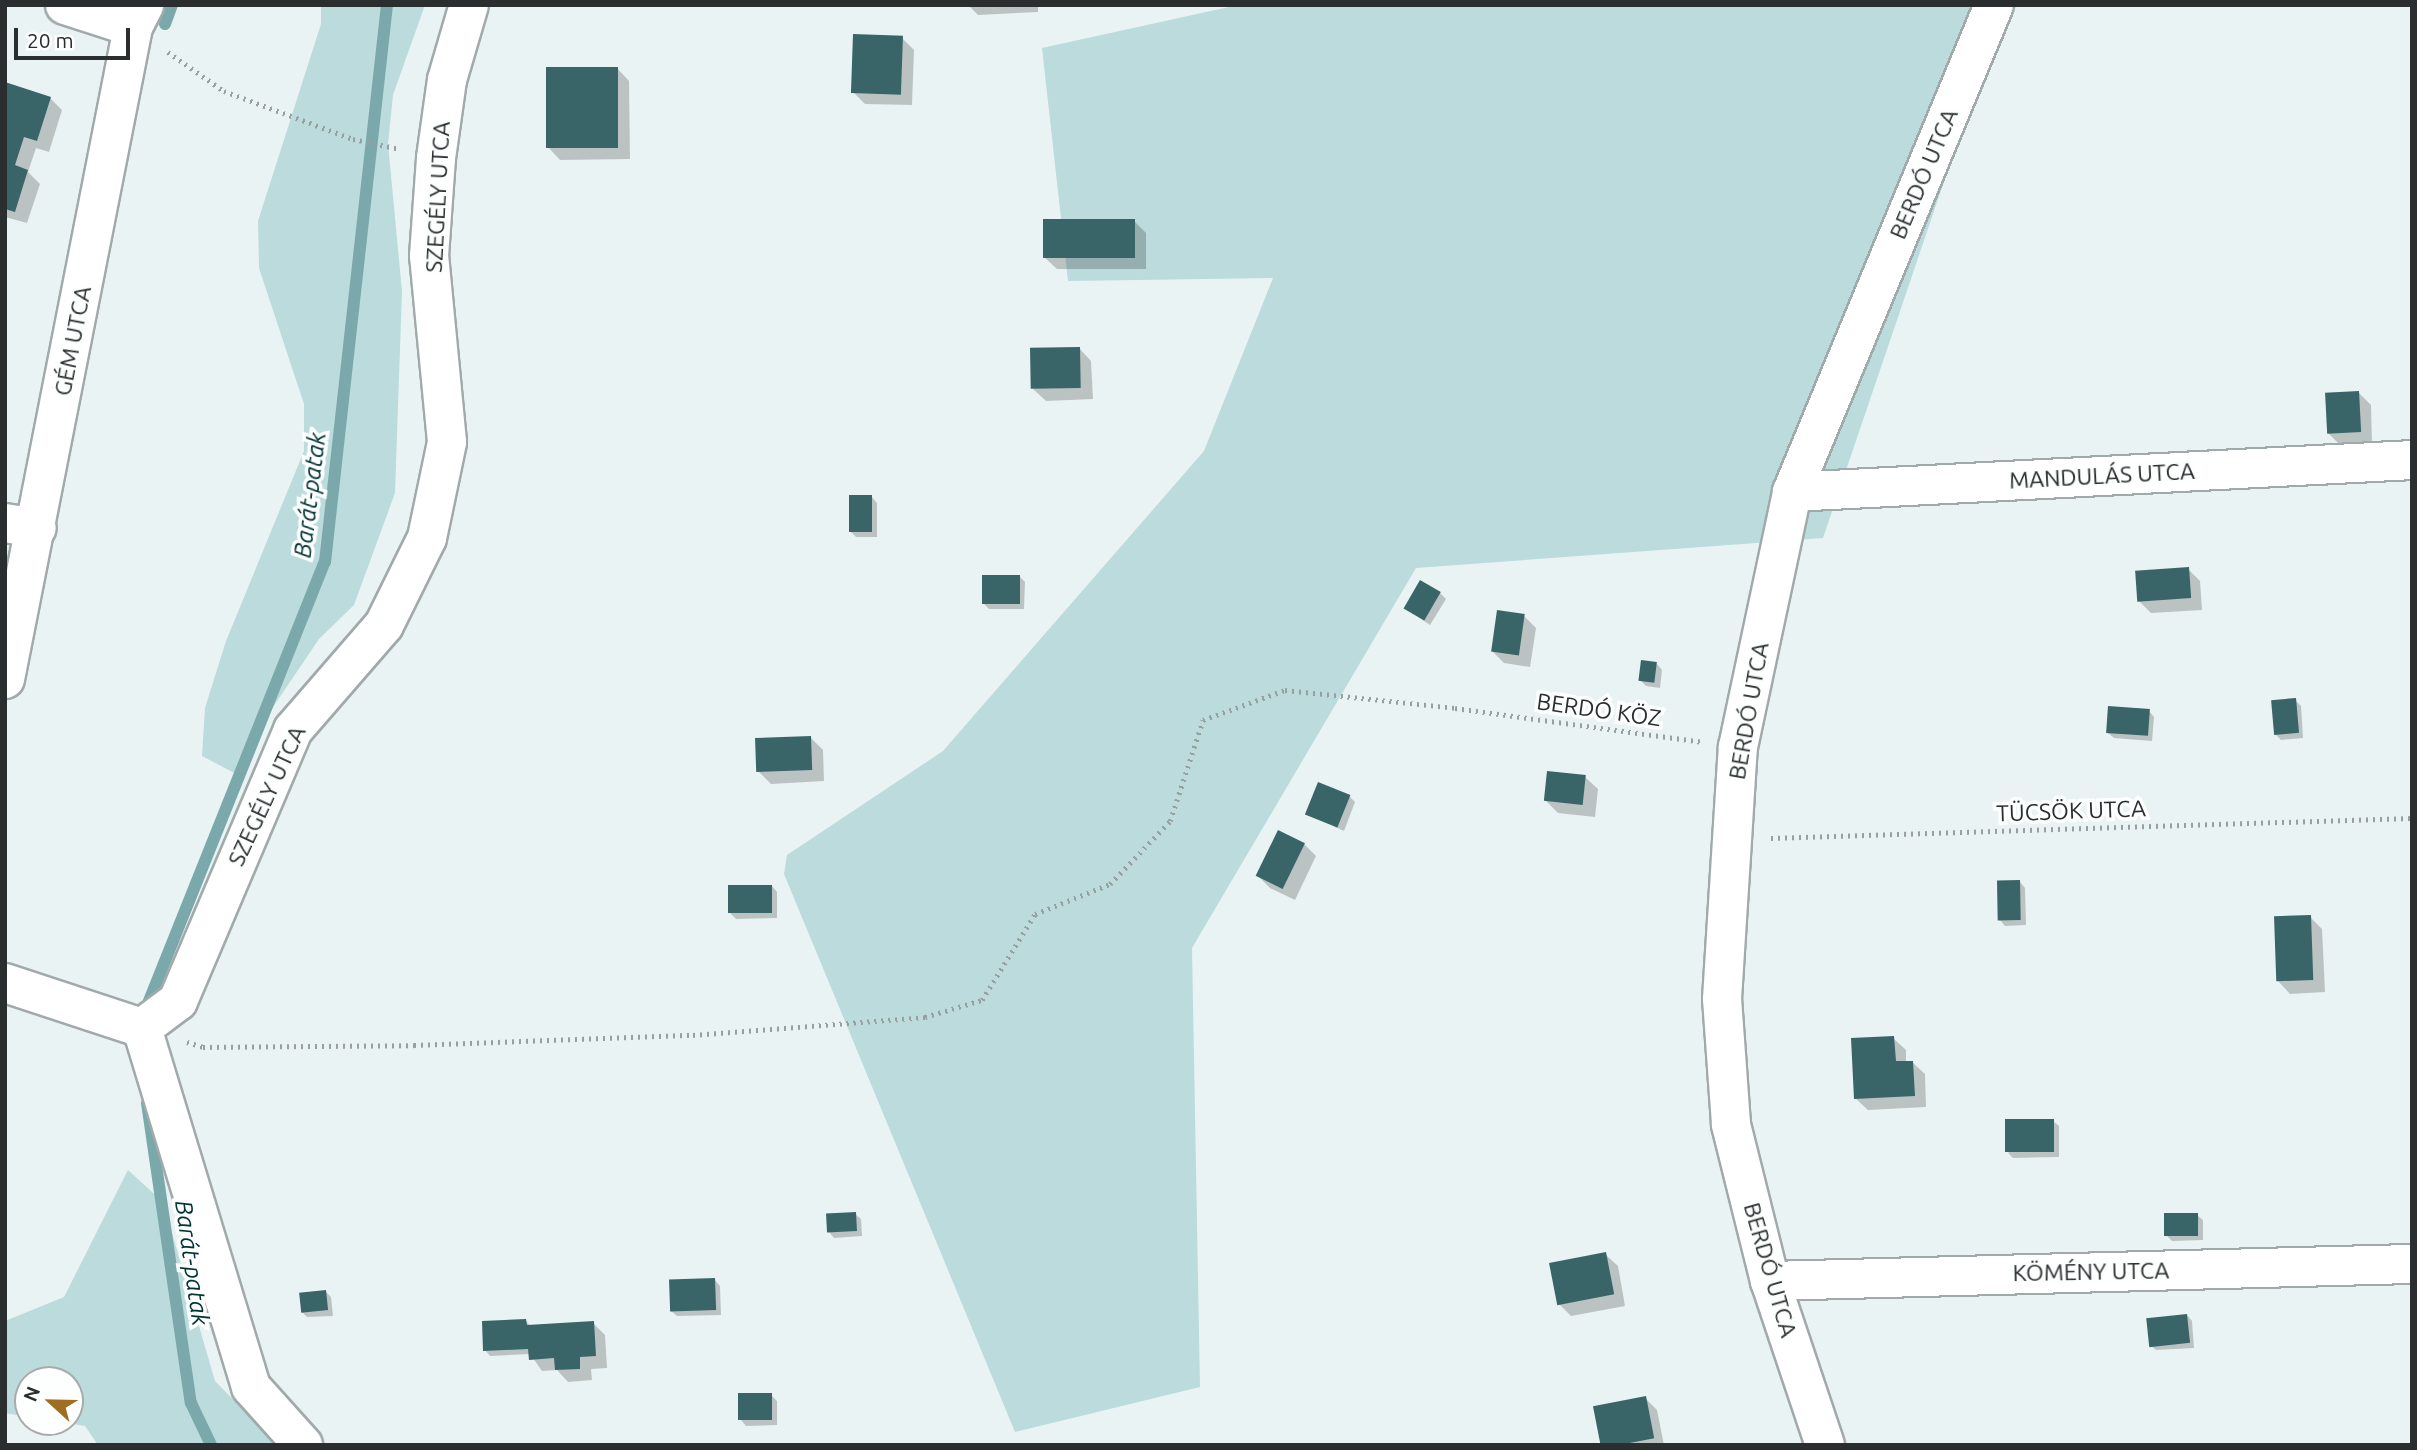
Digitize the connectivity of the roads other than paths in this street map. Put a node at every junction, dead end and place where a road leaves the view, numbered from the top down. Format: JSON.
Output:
{"nodes":[{"id":1,"x":65,"y":5,"type":"edge"},
{"id":2,"x":469,"y":5,"type":"edge"},
{"id":3,"x":1994,"y":5,"type":"edge"},
{"id":4,"x":138,"y":16,"type":"edge"},
{"id":5,"x":2412,"y":460,"type":"edge"},
{"id":6,"x":1792,"y":492,"type":"junction"},
{"id":7,"x":21,"y":526,"type":"edge"},
{"id":8,"x":5,"y":679,"type":"edge"},
{"id":9,"x":5,"y":983,"type":"edge"},
{"id":10,"x":142,"y":1028,"type":"junction"},
{"id":11,"x":2412,"y":1264,"type":"edge"},
{"id":12,"x":1770,"y":1281,"type":"junction"},
{"id":13,"x":303,"y":1445,"type":"edge"},
{"id":14,"x":1825,"y":1445,"type":"edge"}],
"edges":[{"from":1,"to":4,"type":"street"},
{"from":2,"to":10,"type":"street","name":"SZEGÉLY UTCA"},
{"from":3,"to":6,"type":"street","name":"BERDÓ UTCA"},
{"from":4,"to":7,"type":"street","name":"GÉM UTCA"},
{"from":5,"to":6,"type":"street","name":"MANDULÁS UTCA"},
{"from":6,"to":12,"type":"street","name":"BERDÓ UTCA"},
{"from":7,"to":8,"type":"street","name":"GÉM UTCA"},
{"from":9,"to":10,"type":"street"},
{"from":10,"to":13,"type":"street"},
{"from":11,"to":12,"type":"street","name":"KÖMÉNY UTCA"},
{"from":12,"to":14,"type":"street","name":"BERDÓ UTCA"}]}
